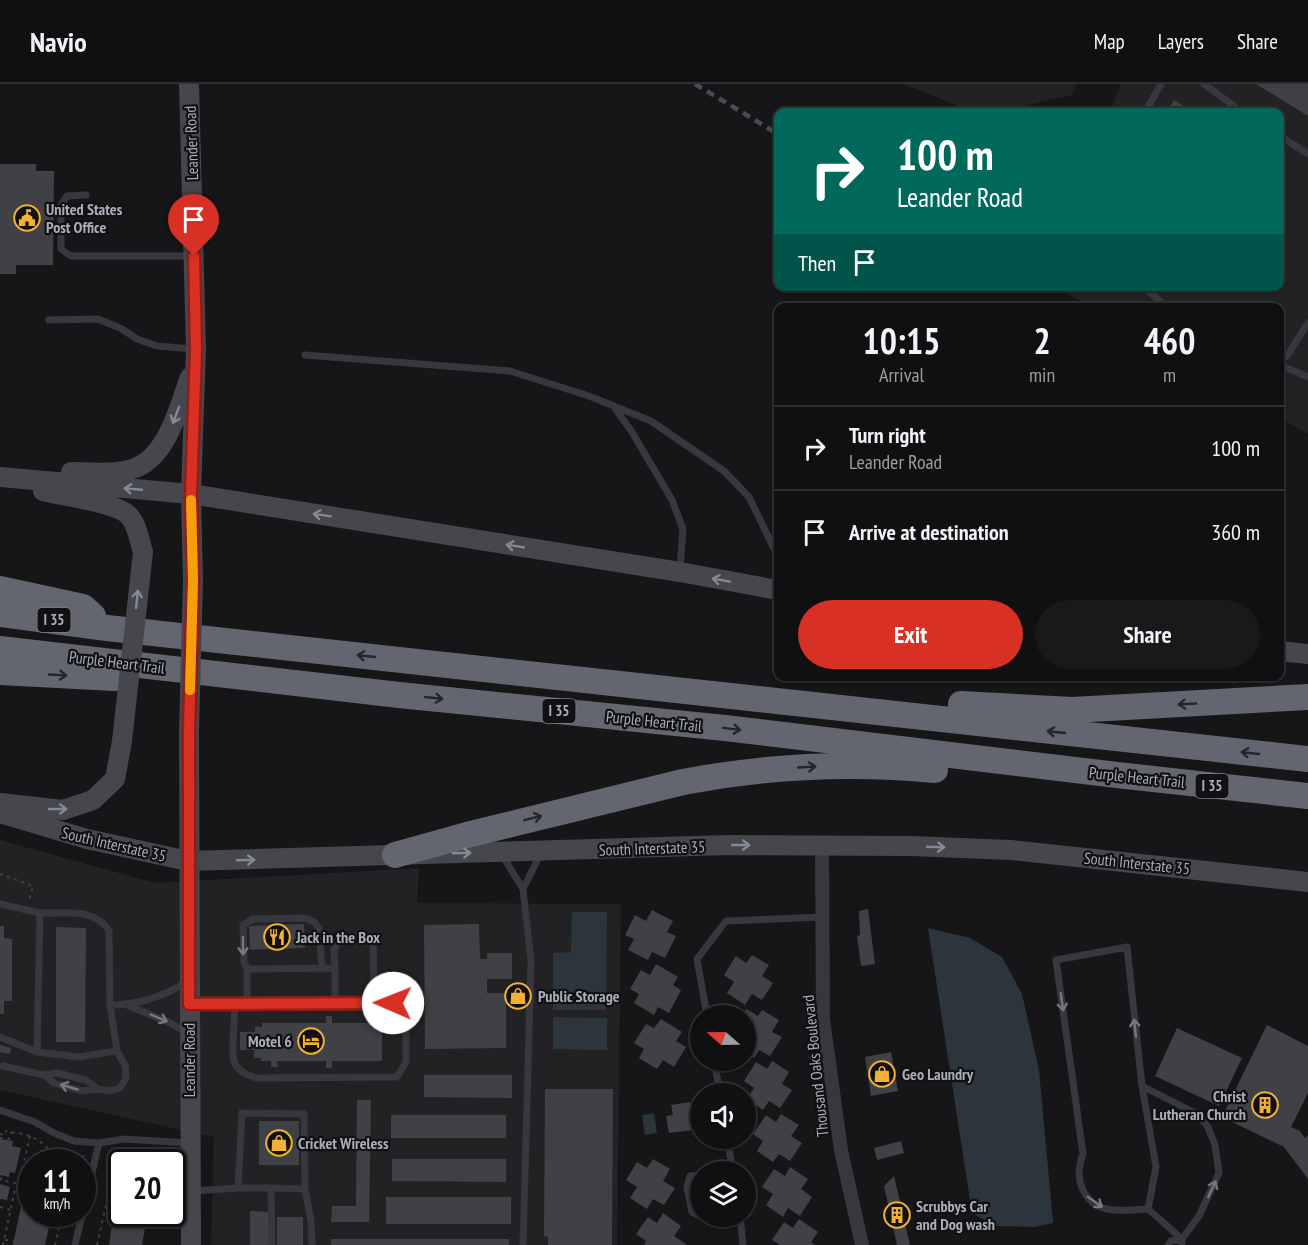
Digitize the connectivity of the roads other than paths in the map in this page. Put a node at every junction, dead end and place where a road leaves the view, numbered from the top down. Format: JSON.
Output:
{"nodes":[{"id":1,"x":189,"y":84,"type":"edge"},
{"id":2,"x":1161,"y":84,"type":"edge"},
{"id":3,"x":1204,"y":84,"type":"edge"},
{"id":4,"x":1147,"y":108,"type":"edge"},
{"id":5,"x":1237,"y":108,"type":"edge"},
{"id":6,"x":1284,"y":139,"type":"edge"},
{"id":7,"x":1308,"y":154,"type":"edge"},
{"id":8,"x":86,"y":195,"type":"dead end"},
{"id":9,"x":194,"y":256,"type":"junction"},
{"id":10,"x":1148,"y":291,"type":"edge"},
{"id":11,"x":1162,"y":303,"type":"edge"},
{"id":12,"x":49,"y":320,"type":"dead end"},
{"id":13,"x":1308,"y":323,"type":"edge"},
{"id":14,"x":196,"y":355,"type":"junction"},
{"id":15,"x":304,"y":355,"type":"dead end"},
{"id":16,"x":1284,"y":358,"type":"edge"},
{"id":17,"x":1284,"y":367,"type":"edge"},
{"id":18,"x":1308,"y":376,"type":"edge"},
{"id":19,"x":613,"y":406,"type":"junction"},
{"id":20,"x":0,"y":477,"type":"edge"},
{"id":21,"x":191,"y":494,"type":"junction"},
{"id":22,"x":774,"y":549,"type":"edge"},
{"id":23,"x":680,"y":572,"type":"junction"},
{"id":24,"x":774,"y":589,"type":"edge"},
{"id":25,"x":0,"y":590,"type":"edge"},
{"id":26,"x":0,"y":614,"type":"edge"},
{"id":27,"x":107,"y":628,"type":"junction"},
{"id":28,"x":0,"y":649,"type":"edge"},
{"id":29,"x":1284,"y":651,"type":"edge"},
{"id":30,"x":1308,"y":654,"type":"edge"},
{"id":31,"x":0,"y":672,"type":"edge"},
{"id":32,"x":507,"y":672,"type":"junction"},
{"id":33,"x":399,"y":695,"type":"junction"},
{"id":34,"x":1308,"y":697,"type":"edge"},
{"id":35,"x":1308,"y":759,"type":"edge"},
{"id":36,"x":1117,"y":776,"type":"junction"},
{"id":37,"x":1308,"y":796,"type":"edge"},
{"id":38,"x":0,"y":802,"type":"edge"},
{"id":39,"x":0,"y":813,"type":"edge"},
{"id":40,"x":822,"y":844,"type":"junction"},
{"id":41,"x":542,"y":851,"type":"junction"},
{"id":42,"x":500,"y":852,"type":"junction"},
{"id":43,"x":395,"y":855,"type":"junction"},
{"id":44,"x":188,"y":861,"type":"junction"},
{"id":45,"x":1308,"y":882,"type":"edge"},
{"id":46,"x":523,"y":889,"type":"junction"},
{"id":47,"x":0,"y":904,"type":"edge"},
{"id":48,"x":40,"y":913,"type":"junction"},
{"id":49,"x":823,"y":917,"type":"junction"},
{"id":50,"x":322,"y":968,"type":"junction"},
{"id":51,"x":335,"y":968,"type":"junction"},
{"id":52,"x":247,"y":969,"type":"junction"},
{"id":53,"x":189,"y":981,"type":"junction"},
{"id":54,"x":374,"y":1002,"type":"junction"},
{"id":55,"x":235,"y":1003,"type":"junction"},
{"id":56,"x":247,"y":1003,"type":"junction"},
{"id":57,"x":335,"y":1003,"type":"junction"},
{"id":58,"x":189,"y":1004,"type":"junction"},
{"id":59,"x":110,"y":1005,"type":"junction"},
{"id":60,"x":127,"y":1005,"type":"junction"},
{"id":61,"x":705,"y":1005,"type":"edge"},
{"id":62,"x":189,"y":1034,"type":"junction"},
{"id":63,"x":0,"y":1037,"type":"edge"},
{"id":64,"x":117,"y":1051,"type":"junction"},
{"id":65,"x":37,"y":1052,"type":"junction"},
{"id":66,"x":3,"y":1066,"type":"dead end"},
{"id":67,"x":44,"y":1075,"type":"junction"},
{"id":68,"x":1142,"y":1086,"type":"junction"},
{"id":69,"x":98,"y":1089,"type":"junction"},
{"id":70,"x":0,"y":1110,"type":"edge"},
{"id":71,"x":99,"y":1143,"type":"junction"},
{"id":72,"x":190,"y":1143,"type":"junction"},
{"id":73,"x":690,"y":1176,"type":"edge"},
{"id":74,"x":238,"y":1188,"type":"junction"},
{"id":75,"x":271,"y":1188,"type":"junction"},
{"id":76,"x":305,"y":1189,"type":"junction"},
{"id":77,"x":190,"y":1191,"type":"junction"},
{"id":78,"x":690,"y":1202,"type":"edge"},
{"id":79,"x":1148,"y":1209,"type":"junction"},
{"id":80,"x":741,"y":1227,"type":"edge"},
{"id":81,"x":1182,"y":1242,"type":"edge"},
{"id":82,"x":75,"y":1245,"type":"edge"},
{"id":83,"x":191,"y":1245,"type":"edge"},
{"id":84,"x":272,"y":1245,"type":"edge"},
{"id":85,"x":312,"y":1245,"type":"edge"},
{"id":86,"x":523,"y":1245,"type":"edge"},
{"id":87,"x":743,"y":1245,"type":"edge"},
{"id":88,"x":862,"y":1245,"type":"edge"},
{"id":89,"x":1168,"y":1245,"type":"edge"}],
"edges":[{"from":1,"to":9,"type":"main road","name":"Leander Road"},
{"from":2,"to":4,"type":"lane"},
{"from":3,"to":5,"type":"lane"},
{"from":6,"to":7,"type":"lane"},
{"from":8,"to":9,"type":"lane"},
{"from":9,"to":14,"type":"main road","name":"Leander Road"},
{"from":10,"to":11,"type":"lane"},
{"from":12,"to":14,"type":"lane"},
{"from":13,"to":16,"type":"lane"},
{"from":14,"to":20,"type":"main road","one_way":true},
{"from":14,"to":21,"type":"main road","name":"Leander Road"},
{"from":15,"to":19,"type":"lane"},
{"from":17,"to":18,"type":"lane"},
{"from":19,"to":22,"type":"lane"},
{"from":19,"to":23,"type":"lane"},
{"from":21,"to":20,"type":"main road","one_way":true},
{"from":38,"to":20,"type":"main road","one_way":true,"bridge":true},
{"from":23,"to":21,"type":"main road","one_way":true},
{"from":21,"to":44,"type":"main road","name":"Leander Road","bridge":true},
{"from":24,"to":23,"type":"main road","one_way":true},
{"from":25,"to":27,"type":"highway"},
{"from":26,"to":27,"type":"highway","name":"Purple Heart Trail","number":"I 35"},
{"from":32,"to":27,"type":"highway","name":"Purple Heart Trail","number":"I 35","one_way":true},
{"from":28,"to":33,"type":"highway","name":"Purple Heart Trail","number":"I 35"},
{"from":29,"to":30,"type":"main road"},
{"from":31,"to":33,"type":"highway","one_way":true},
{"from":34,"to":32,"type":"highway","one_way":true},
{"from":35,"to":32,"type":"highway","name":"Purple Heart Trail","number":"I 35","one_way":true},
{"from":33,"to":36,"type":"highway","name":"Purple Heart Trail","number":"I 35","one_way":true},
{"from":36,"to":37,"type":"highway","name":"Purple Heart Trail","number":"I 35"},
{"from":43,"to":36,"type":"highway","one_way":true},
{"from":39,"to":44,"type":"main road","name":"South Interstate 35"},
{"from":41,"to":40,"type":"main road","name":"South Interstate 35","one_way":true},
{"from":40,"to":45,"type":"main road","name":"South Interstate 35","one_way":true},
{"from":40,"to":49,"type":"street","name":"Thousand Oaks Boulevard"},
{"from":41,"to":42,"type":"main road","name":"South Interstate 35"},
{"from":41,"to":46,"type":"lane"},
{"from":43,"to":42,"type":"main road","name":"South Interstate 35","one_way":true},
{"from":42,"to":46,"type":"lane"},
{"from":44,"to":43,"type":"main road","name":"South Interstate 35","one_way":true},
{"from":44,"to":53,"type":"main road","name":"Leander Road"},
{"from":46,"to":86,"type":"lane"},
{"from":47,"to":48,"type":"lane"},
{"from":48,"to":59,"type":"lane"},
{"from":48,"to":65,"type":"lane"},
{"from":49,"to":61,"type":"lane"},
{"from":49,"to":88,"type":"street","name":"Thousand Oaks Boulevard"},
{"from":50,"to":51,"type":"lane"},
{"from":50,"to":52,"type":"lane"},
{"from":50,"to":52,"type":"lane","one_way":true},
{"from":51,"to":54,"type":"lane"},
{"from":51,"to":57,"type":"lane"},
{"from":52,"to":56,"type":"lane"},
{"from":53,"to":58,"type":"main road","name":"Leander Road"},
{"from":53,"to":60,"type":"lane"},
{"from":54,"to":55,"type":"lane"},
{"from":54,"to":57,"type":"lane"},
{"from":55,"to":56,"type":"lane"},
{"from":55,"to":58,"type":"lane"},
{"from":56,"to":57,"type":"lane"},
{"from":58,"to":62,"type":"main road","name":"Leander Road"},
{"from":59,"to":60,"type":"lane"},
{"from":59,"to":64,"type":"lane"},
{"from":60,"to":62,"type":"lane","one_way":true},
{"from":62,"to":72,"type":"main road","name":"Leander Road"},
{"from":63,"to":65,"type":"lane"},
{"from":64,"to":65,"type":"lane"},
{"from":64,"to":69,"type":"lane"},
{"from":66,"to":67,"type":"lane"},
{"from":67,"to":69,"type":"lane"},
{"from":69,"to":67,"type":"lane","one_way":true},
{"from":68,"to":79,"type":"lane"},
{"from":68,"to":79,"type":"lane","one_way":true},
{"from":81,"to":68,"type":"lane","one_way":true},
{"from":70,"to":71,"type":"lane"},
{"from":71,"to":72,"type":"lane"},
{"from":71,"to":82,"type":"lane"},
{"from":72,"to":77,"type":"main road","name":"Leander Road"},
{"from":73,"to":78,"type":"lane"},
{"from":74,"to":75,"type":"lane"},
{"from":74,"to":76,"type":"lane"},
{"from":74,"to":77,"type":"lane"},
{"from":75,"to":76,"type":"lane"},
{"from":75,"to":84,"type":"lane"},
{"from":76,"to":85,"type":"lane"},
{"from":77,"to":83,"type":"main road","name":"Leander Road"},
{"from":79,"to":81,"type":"lane"},
{"from":80,"to":87,"type":"lane"},
{"from":81,"to":89,"type":"lane"}]}
